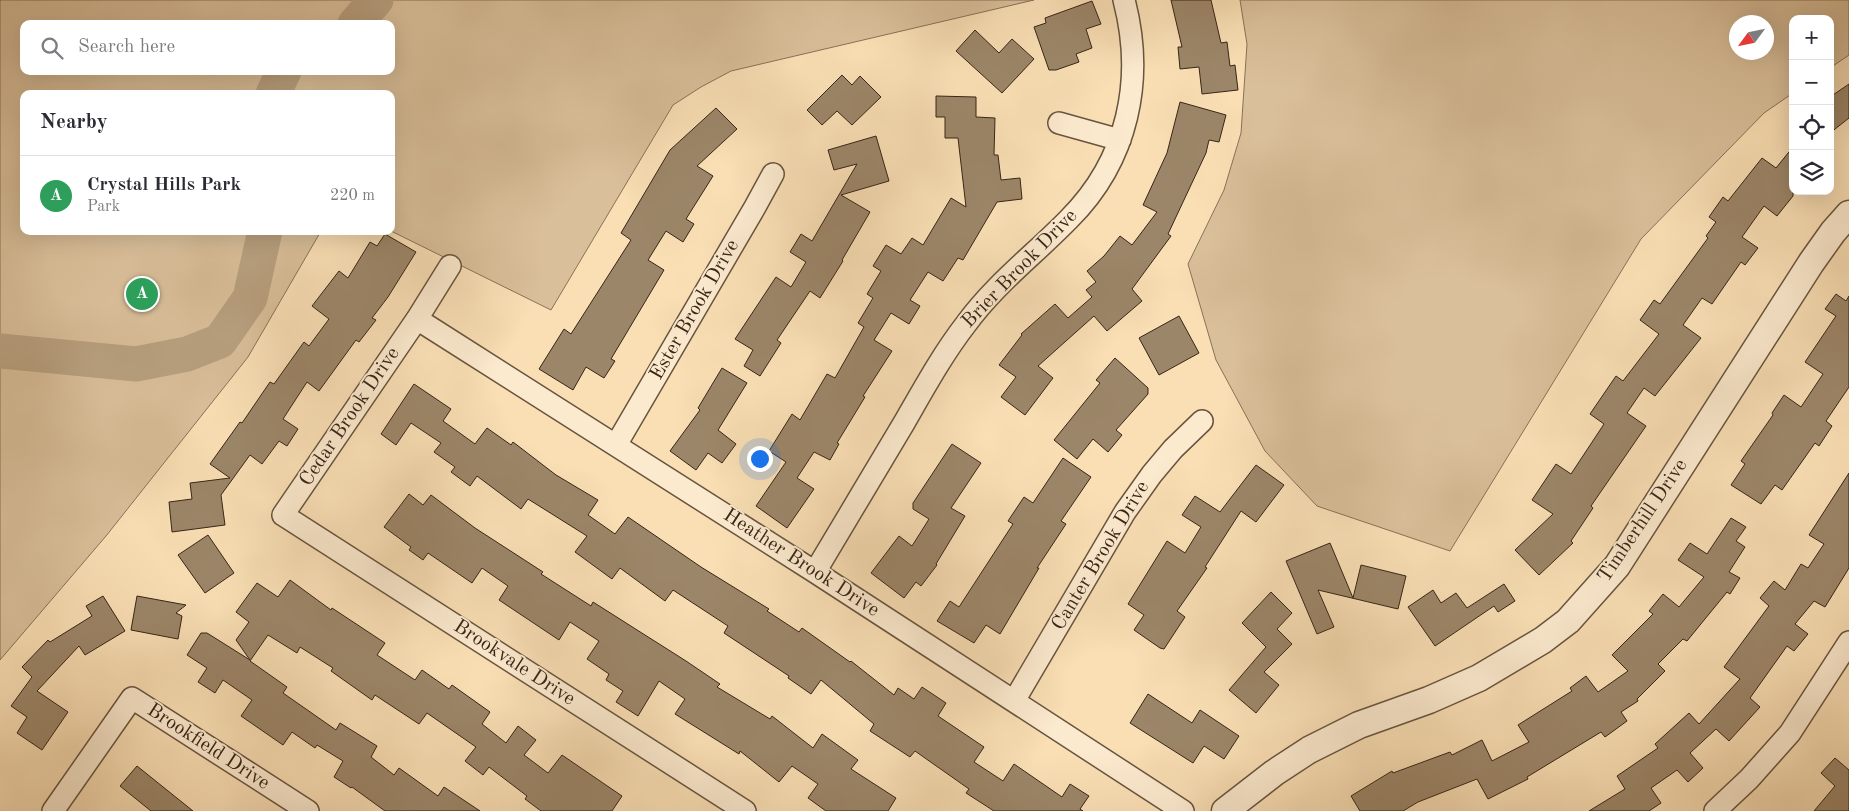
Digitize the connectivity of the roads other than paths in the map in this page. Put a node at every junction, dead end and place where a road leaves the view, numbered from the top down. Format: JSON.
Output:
{"nodes":[{"id":1,"x":1124,"y":0,"type":"edge"},
{"id":2,"x":1059,"y":123,"type":"dead end"},
{"id":3,"x":1120,"y":140,"type":"junction"},
{"id":4,"x":772,"y":174,"type":"dead end"},
{"id":5,"x":1849,"y":214,"type":"edge"},
{"id":6,"x":450,"y":266,"type":"dead end"},
{"id":7,"x":417,"y":319,"type":"junction"},
{"id":8,"x":1202,"y":421,"type":"dead end"},
{"id":9,"x":616,"y":445,"type":"junction"},
{"id":10,"x":282,"y":515,"type":"joint"},
{"id":11,"x":815,"y":572,"type":"junction"},
{"id":12,"x":1849,"y":642,"type":"edge"},
{"id":13,"x":1014,"y":702,"type":"junction"},
{"id":14,"x":53,"y":811,"type":"edge"},
{"id":15,"x":308,"y":811,"type":"edge"},
{"id":16,"x":745,"y":811,"type":"edge"},
{"id":17,"x":1183,"y":811,"type":"edge"},
{"id":18,"x":1225,"y":811,"type":"edge"},
{"id":19,"x":1715,"y":811,"type":"edge"}],
"edges":[{"from":1,"to":3,"type":"street","name":"Brier Brook Drive"},
{"from":2,"to":3,"type":"street"},
{"from":3,"to":11,"type":"street","name":"Brier Brook Drive"},
{"from":4,"to":9,"type":"street","name":"Ester Brook Drive"},
{"from":5,"to":18,"type":"street","name":"Timberhill Drive"},
{"from":6,"to":7,"type":"street","name":"Cedar Brook Drive"},
{"from":7,"to":9,"type":"street","name":"Heather Brook Drive"},
{"from":7,"to":10,"type":"street","name":"Cedar Brook Drive"},
{"from":8,"to":13,"type":"street","name":"Canter Brook Drive"},
{"from":9,"to":11,"type":"street","name":"Heather Brook Drive"},
{"from":10,"to":16,"type":"street","name":"Brookvale Drive"},
{"from":11,"to":13,"type":"street","name":"Heather Brook Drive"},
{"from":12,"to":19,"type":"street"},
{"from":13,"to":17,"type":"street","name":"Heather Brook Drive"},
{"from":14,"to":15,"type":"street","name":"Brookfield Drive"}]}
